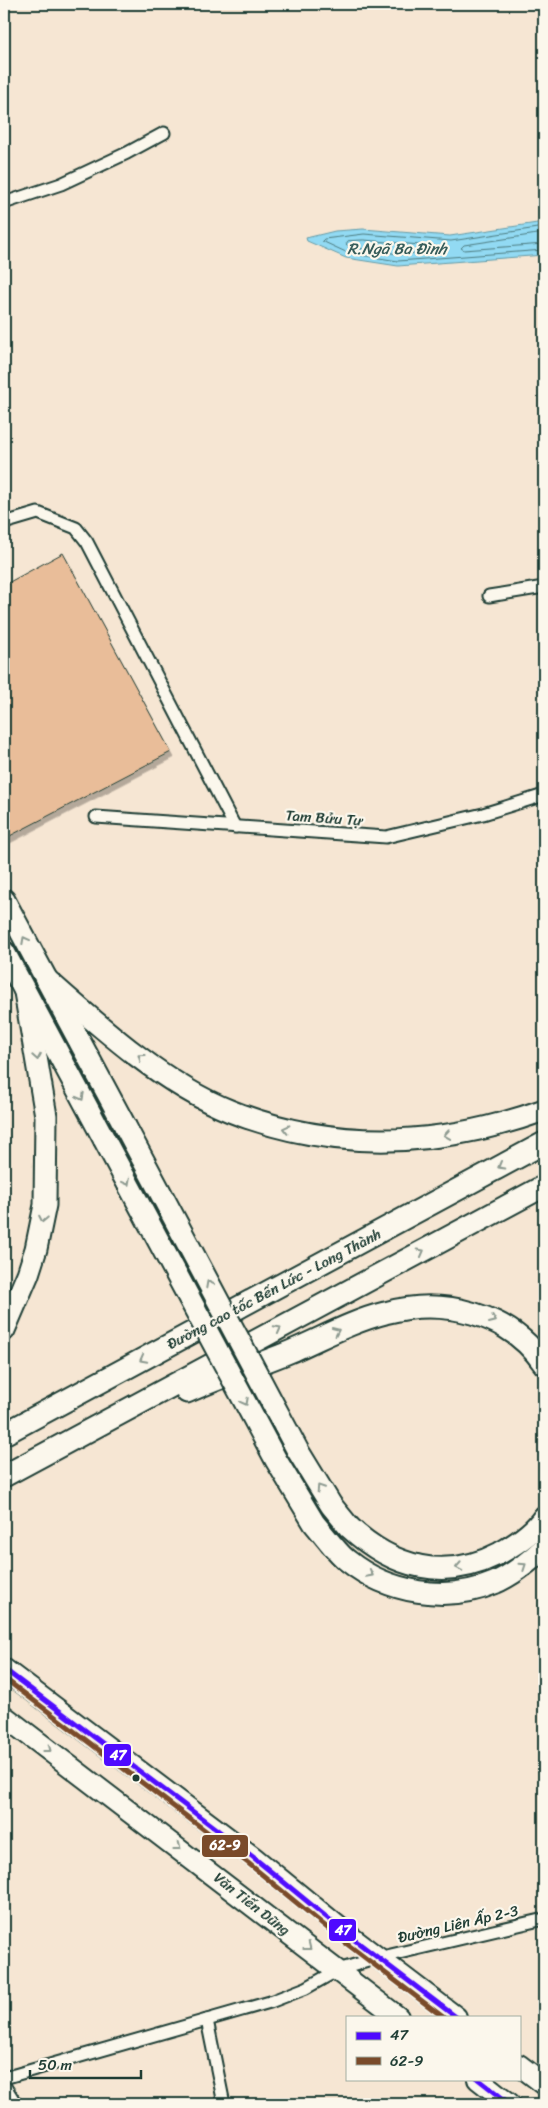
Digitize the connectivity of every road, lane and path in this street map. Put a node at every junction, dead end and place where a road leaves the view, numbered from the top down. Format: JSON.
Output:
{"nodes":[{"id":1,"x":164,"y":133,"type":"dead end"},
{"id":2,"x":4,"y":203,"type":"edge"},
{"id":3,"x":4,"y":523,"type":"edge"},
{"id":4,"x":544,"y":588,"type":"edge"},
{"id":5,"x":490,"y":596,"type":"dead end"},
{"id":6,"x":544,"y":795,"type":"edge"},
{"id":7,"x":96,"y":817,"type":"dead end"},
{"id":8,"x":235,"y":827,"type":"junction"},
{"id":9,"x":4,"y":900,"type":"edge"},
{"id":10,"x":4,"y":952,"type":"edge"},
{"id":11,"x":46,"y":979,"type":"junction"},
{"id":12,"x":25,"y":992,"type":"junction"},
{"id":13,"x":544,"y":1110,"type":"edge"},
{"id":14,"x":544,"y":1143,"type":"edge"},
{"id":15,"x":544,"y":1186,"type":"edge"},
{"id":16,"x":4,"y":1330,"type":"edge"},
{"id":17,"x":544,"y":1364,"type":"edge"},
{"id":18,"x":4,"y":1434,"type":"edge"},
{"id":19,"x":4,"y":1477,"type":"edge"},
{"id":20,"x":544,"y":1517,"type":"edge"},
{"id":21,"x":544,"y":1548,"type":"edge"},
{"id":22,"x":4,"y":1668,"type":"edge"},
{"id":23,"x":6,"y":1718,"type":"edge"},
{"id":24,"x":544,"y":1919,"type":"edge"},
{"id":25,"x":378,"y":1958,"type":"junction"},
{"id":26,"x":338,"y":1970,"type":"junction"},
{"id":27,"x":397,"y":2016,"type":"edge"},
{"id":28,"x":455,"y":2016,"type":"edge"},
{"id":29,"x":208,"y":2020,"type":"junction"},
{"id":30,"x":520,"y":2066,"type":"edge"},
{"id":31,"x":4,"y":2078,"type":"edge"},
{"id":32,"x":479,"y":2080,"type":"edge"},
{"id":33,"x":544,"y":2084,"type":"edge"},
{"id":34,"x":4,"y":2085,"type":"edge"},
{"id":35,"x":16,"y":2104,"type":"edge"},
{"id":36,"x":224,"y":2104,"type":"edge"},
{"id":37,"x":510,"y":2104,"type":"edge"}],
"edges":[{"from":1,"to":2,"type":"street"},
{"from":3,"to":8,"type":"street"},
{"from":4,"to":5,"type":"street"},
{"from":6,"to":8,"type":"street","name":"Tam Bửu Tự"},
{"from":7,"to":8,"type":"street","name":"Tam Bửu Tự"},
{"from":11,"to":9,"type":"highway","one_way":true},
{"from":10,"to":12,"type":"highway"},
{"from":13,"to":11,"type":"highway","one_way":true},
{"from":20,"to":11,"type":"highway","one_way":true,"bridge":true},
{"from":12,"to":16,"type":"highway","one_way":true},
{"from":12,"to":21,"type":"highway","one_way":true,"bridge":true},
{"from":14,"to":18,"type":"highway","name":"Đường cao tốc Bến Lức - Long Thành","one_way":true},
{"from":19,"to":15,"type":"highway","one_way":true},
{"from":19,"to":17,"type":"highway","one_way":true},
{"from":22,"to":25,"type":"highway"},
{"from":23,"to":26,"type":"highway","name":"Văn Tiến Dũng","one_way":true},
{"from":24,"to":25,"type":"street","name":"Đường Liên Ấp 2-3"},
{"from":25,"to":26,"type":"street","name":"Đường Liên Ấp 2-3"},
{"from":25,"to":28,"type":"highway"},
{"from":26,"to":27,"type":"highway","name":"Văn Tiến Dũng"},
{"from":26,"to":29,"type":"street","name":"Đường Liên Ấp 2-3"},
{"from":29,"to":31,"type":"street","name":"Đường Liên Ấp 2-3"},
{"from":29,"to":36,"type":"street"},
{"from":30,"to":33,"type":"highway"},
{"from":32,"to":37,"type":"highway"},
{"from":34,"to":35,"type":"street"}]}
